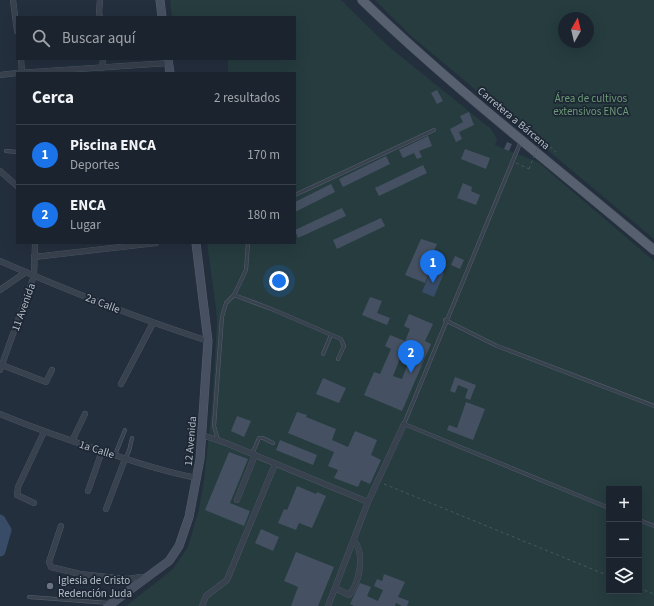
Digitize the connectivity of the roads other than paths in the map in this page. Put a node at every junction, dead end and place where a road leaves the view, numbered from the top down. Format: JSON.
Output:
{"nodes":[{"id":1,"x":13,"y":0,"type":"edge"},
{"id":2,"x":100,"y":0,"type":"edge"},
{"id":3,"x":160,"y":0,"type":"edge"},
{"id":4,"x":362,"y":0,"type":"edge"},
{"id":5,"x":100,"y":16,"type":"edge"},
{"id":6,"x":162,"y":16,"type":"edge"},
{"id":7,"x":16,"y":23,"type":"edge"},
{"id":8,"x":20,"y":60,"type":"edge"},
{"id":9,"x":103,"y":60,"type":"edge"},
{"id":10,"x":168,"y":61,"type":"edge"},
{"id":11,"x":102,"y":68,"type":"junction"},
{"id":12,"x":22,"y":72,"type":"edge"},
{"id":13,"x":38,"y":72,"type":"edge"},
{"id":14,"x":170,"y":72,"type":"edge"},
{"id":15,"x":16,"y":73,"type":"edge"},
{"id":16,"x":0,"y":75,"type":"edge"},
{"id":17,"x":434,"y":130,"type":"dead end"},
{"id":18,"x":521,"y":140,"type":"junction"},
{"id":19,"x":6,"y":151,"type":"dead end"},
{"id":20,"x":16,"y":152,"type":"edge"},
{"id":21,"x":0,"y":171,"type":"edge"},
{"id":22,"x":16,"y":185,"type":"edge"},
{"id":23,"x":296,"y":196,"type":"edge"},
{"id":24,"x":35,"y":244,"type":"edge"},
{"id":25,"x":147,"y":244,"type":"edge"},
{"id":26,"x":196,"y":244,"type":"edge"},
{"id":27,"x":248,"y":244,"type":"edge"},
{"id":28,"x":654,"y":250,"type":"edge"},
{"id":29,"x":34,"y":257,"type":"junction"},
{"id":30,"x":0,"y":261,"type":"edge"},
{"id":31,"x":26,"y":272,"type":"junction"},
{"id":32,"x":34,"y":276,"type":"junction"},
{"id":33,"x":0,"y":290,"type":"edge"},
{"id":34,"x":234,"y":295,"type":"junction"},
{"id":35,"x":446,"y":320,"type":"junction"},
{"id":36,"x":153,"y":323,"type":"junction"},
{"id":37,"x":331,"y":335,"type":"junction"},
{"id":38,"x":208,"y":341,"type":"junction"},
{"id":39,"x":323,"y":354,"type":"dead end"},
{"id":40,"x":338,"y":359,"type":"dead end"},
{"id":41,"x":1,"y":367,"type":"edge"},
{"id":42,"x":52,"y":370,"type":"dead end"},
{"id":43,"x":121,"y":384,"type":"dead end"},
{"id":44,"x":654,"y":406,"type":"edge"},
{"id":45,"x":0,"y":414,"type":"edge"},
{"id":46,"x":86,"y":414,"type":"dead end"},
{"id":47,"x":404,"y":424,"type":"junction"},
{"id":48,"x":124,"y":430,"type":"dead end"},
{"id":49,"x":44,"y":432,"type":"junction"},
{"id":50,"x":202,"y":435,"type":"junction"},
{"id":51,"x":132,"y":438,"type":"dead end"},
{"id":52,"x":219,"y":440,"type":"junction"},
{"id":53,"x":72,"y":441,"type":"junction"},
{"id":54,"x":273,"y":443,"type":"dead end"},
{"id":55,"x":102,"y":451,"type":"junction"},
{"id":56,"x":115,"y":455,"type":"junction"},
{"id":57,"x":254,"y":455,"type":"junction"},
{"id":58,"x":125,"y":459,"type":"junction"},
{"id":59,"x":275,"y":464,"type":"junction"},
{"id":60,"x":197,"y":478,"type":"junction"},
{"id":61,"x":88,"y":491,"type":"dead end"},
{"id":62,"x":237,"y":500,"type":"dead end"},
{"id":63,"x":368,"y":502,"type":"junction"},
{"id":64,"x":34,"y":503,"type":"dead end"},
{"id":65,"x":606,"y":507,"type":"edge"},
{"id":66,"x":106,"y":509,"type":"dead end"},
{"id":67,"x":642,"y":521,"type":"edge"},
{"id":68,"x":61,"y":526,"type":"dead end"},
{"id":69,"x":654,"y":526,"type":"edge"},
{"id":70,"x":354,"y":540,"type":"junction"},
{"id":71,"x":144,"y":581,"type":"junction"},
{"id":72,"x":335,"y":588,"type":"junction"},
{"id":73,"x":29,"y":597,"type":"dead end"},
{"id":74,"x":110,"y":605,"type":"edge"},
{"id":75,"x":202,"y":606,"type":"edge"},
{"id":76,"x":328,"y":606,"type":"edge"}],
"edges":[{"from":1,"to":7,"type":"street"},
{"from":2,"to":5,"type":"street"},
{"from":3,"to":6,"type":"main road"},
{"from":4,"to":18,"type":"main road","name":"Carretera a Bárcena"},
{"from":8,"to":12,"type":"street"},
{"from":9,"to":11,"type":"street"},
{"from":10,"to":11,"type":"street"},
{"from":10,"to":14,"type":"main road"},
{"from":11,"to":13,"type":"street"},
{"from":15,"to":16,"type":"street"},
{"from":17,"to":23,"type":"lane"},
{"from":18,"to":28,"type":"main road","name":"Carretera a Bárcena"},
{"from":18,"to":35,"type":"lane"},
{"from":19,"to":20,"type":"lane"},
{"from":21,"to":22,"type":"street"},
{"from":24,"to":29,"type":"street","name":"11 Avenida"},
{"from":25,"to":29,"type":"street"},
{"from":26,"to":38,"type":"main road","name":"12 Avenida"},
{"from":27,"to":34,"type":"lane"},
{"from":29,"to":32,"type":"street","name":"11 Avenida"},
{"from":30,"to":31,"type":"street","name":"2a Calle"},
{"from":31,"to":32,"type":"street","name":"2a Calle"},
{"from":31,"to":33,"type":"street"},
{"from":32,"to":36,"type":"street","name":"2a Calle"},
{"from":32,"to":41,"type":"street","name":"11 Avenida"},
{"from":34,"to":37,"type":"lane"},
{"from":34,"to":52,"type":"lane"},
{"from":35,"to":44,"type":"lane"},
{"from":35,"to":47,"type":"lane"},
{"from":36,"to":38,"type":"street","name":"2a Calle"},
{"from":36,"to":43,"type":"street"},
{"from":37,"to":39,"type":"lane"},
{"from":37,"to":40,"type":"lane"},
{"from":38,"to":50,"type":"main road","name":"12 Avenida"},
{"from":41,"to":42,"type":"street"},
{"from":45,"to":49,"type":"street","name":"1a Calle"},
{"from":46,"to":53,"type":"street"},
{"from":47,"to":63,"type":"street"},
{"from":47,"to":65,"type":"lane"},
{"from":48,"to":56,"type":"lane"},
{"from":49,"to":53,"type":"street","name":"1a Calle"},
{"from":49,"to":64,"type":"street"},
{"from":50,"to":52,"type":"street"},
{"from":50,"to":60,"type":"main road","name":"12 Avenida"},
{"from":51,"to":58,"type":"lane"},
{"from":52,"to":57,"type":"street"},
{"from":53,"to":55,"type":"street","name":"1a Calle"},
{"from":54,"to":57,"type":"lane"},
{"from":55,"to":56,"type":"street","name":"1a Calle"},
{"from":55,"to":61,"type":"street"},
{"from":56,"to":58,"type":"street","name":"1a Calle"},
{"from":57,"to":59,"type":"street"},
{"from":57,"to":62,"type":"street"},
{"from":58,"to":60,"type":"street","name":"1a Calle"},
{"from":58,"to":66,"type":"street"},
{"from":59,"to":63,"type":"street"},
{"from":59,"to":75,"type":"street"},
{"from":60,"to":71,"type":"main road","name":"12 Avenida"},
{"from":63,"to":70,"type":"street"},
{"from":67,"to":69,"type":"lane"},
{"from":68,"to":71,"type":"street"},
{"from":70,"to":72,"type":"street"},
{"from":70,"to":72,"type":"street"},
{"from":71,"to":74,"type":"main road","name":"12 Avenida"},
{"from":72,"to":76,"type":"street"},
{"from":73,"to":74,"type":"lane"}]}
